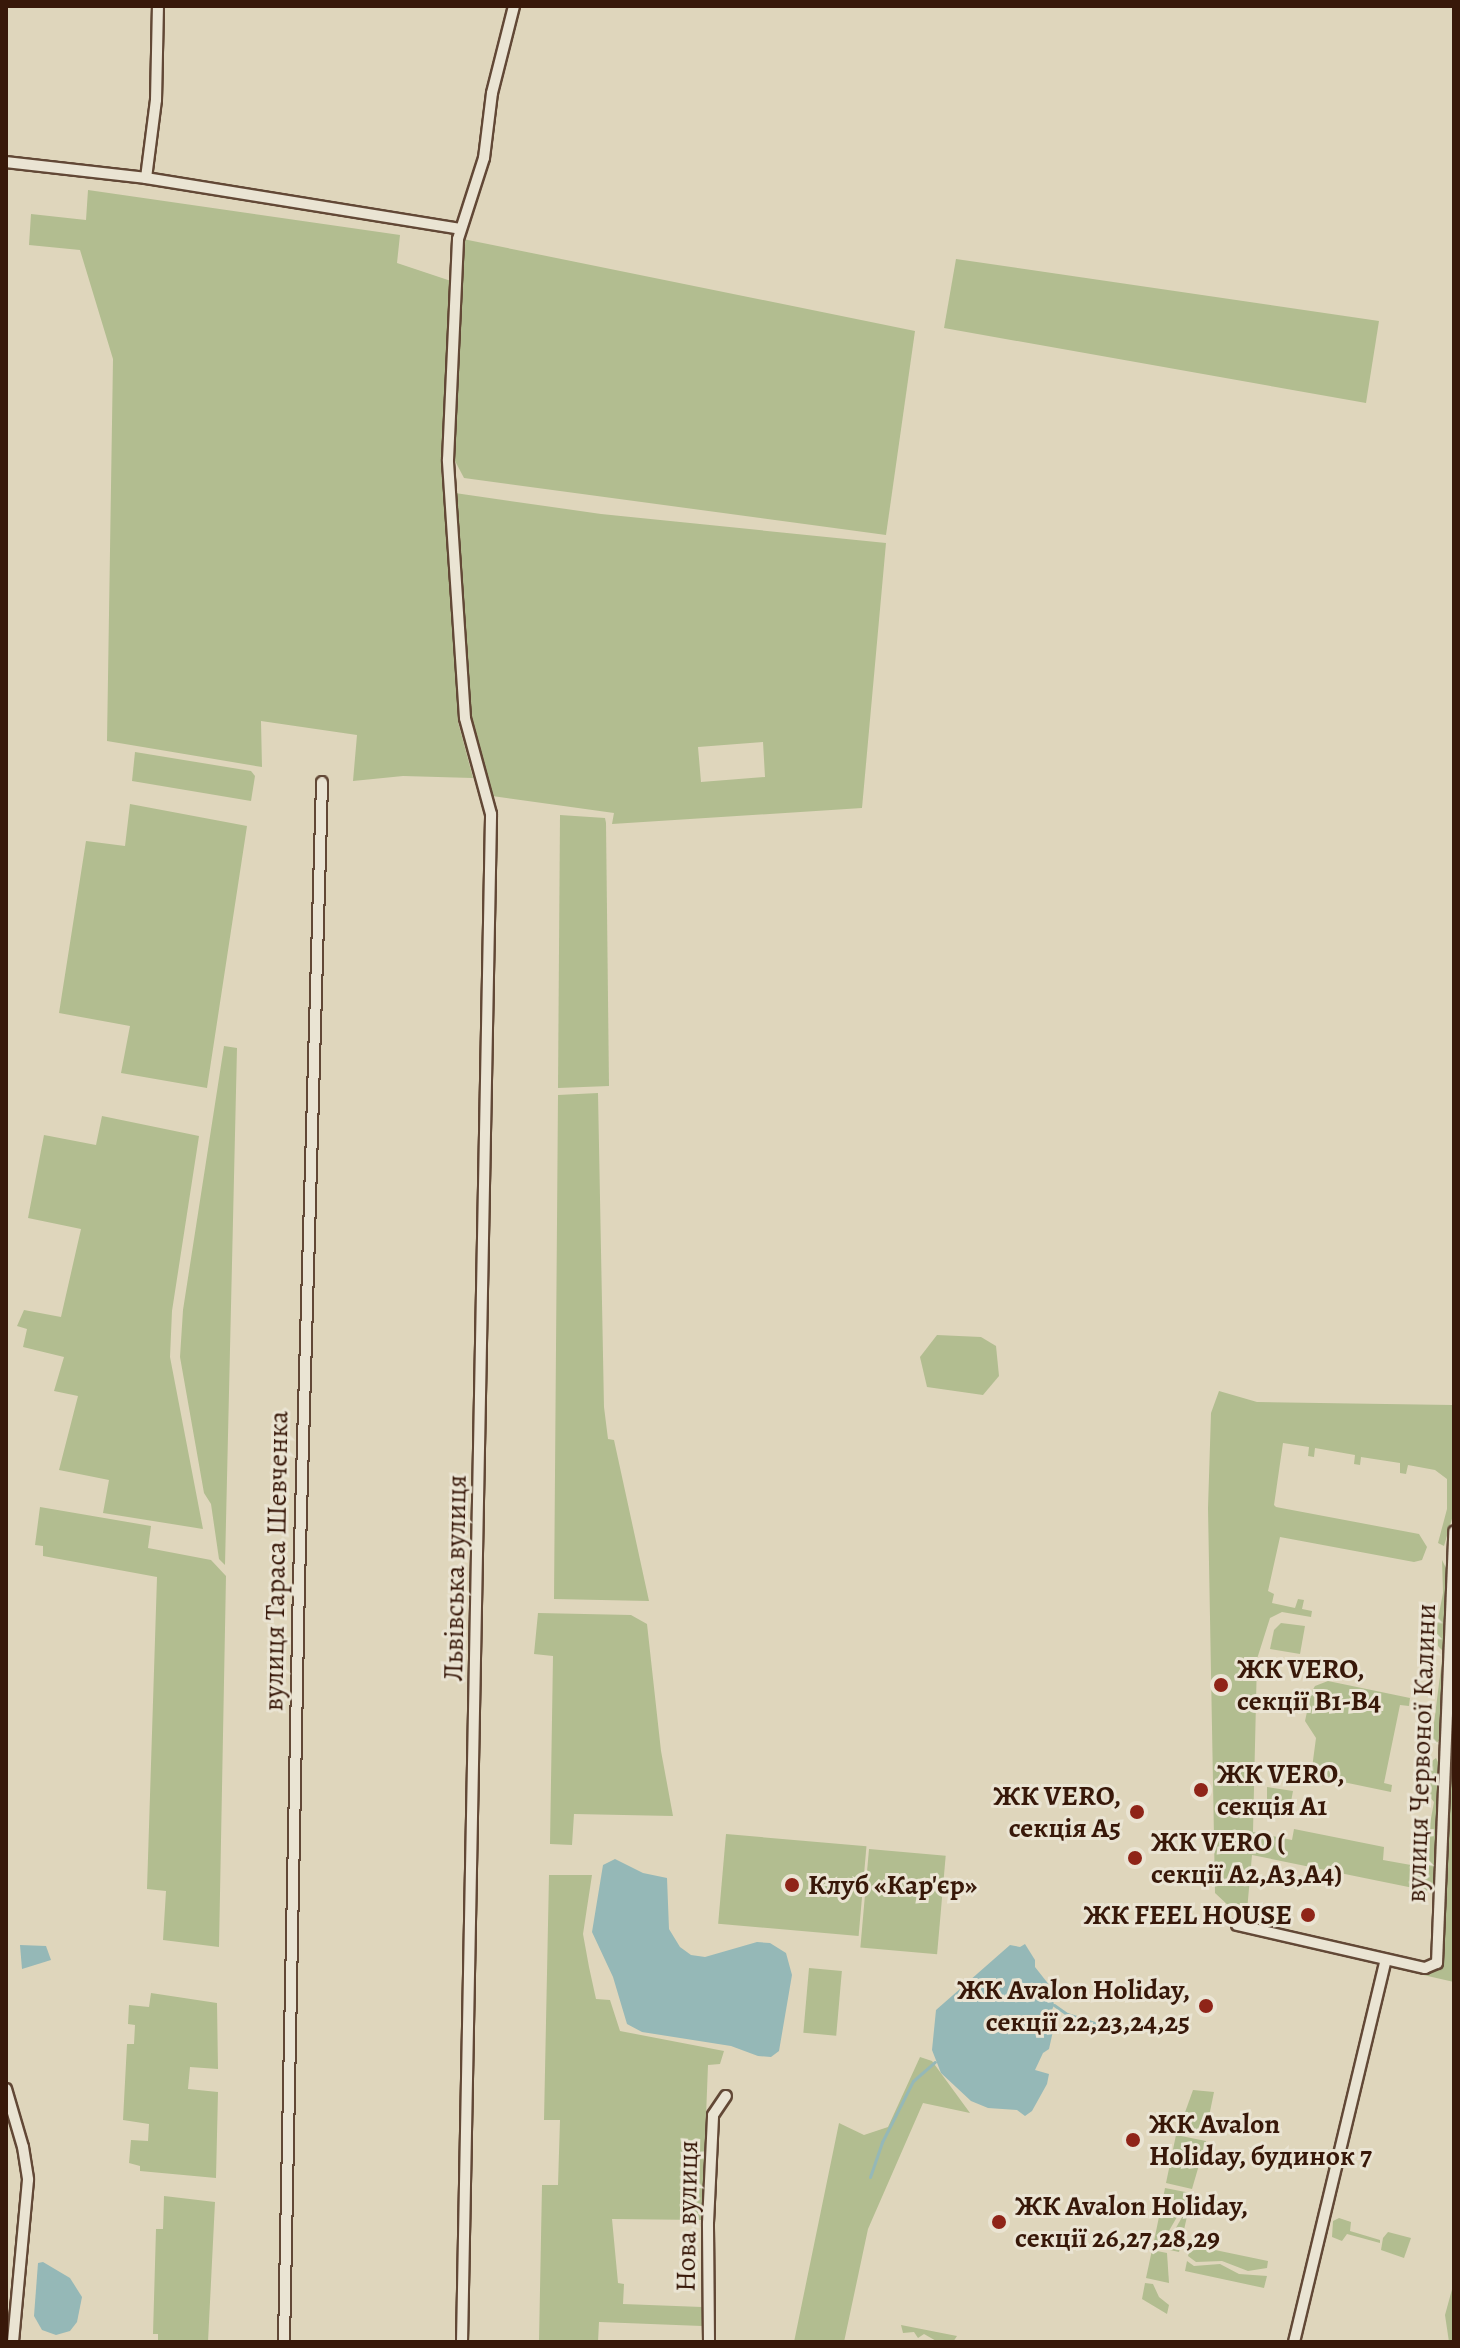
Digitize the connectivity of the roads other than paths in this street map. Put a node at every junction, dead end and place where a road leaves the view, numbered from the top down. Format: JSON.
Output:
{"nodes":[{"id":1,"x":158,"y":6,"type":"edge"},
{"id":2,"x":514,"y":6,"type":"edge"},
{"id":3,"x":6,"y":162,"type":"edge"},
{"id":4,"x":146,"y":178,"type":"junction"},
{"id":5,"x":460,"y":229,"type":"junction"},
{"id":6,"x":322,"y":782,"type":"dead end"},
{"id":7,"x":1454,"y":1531,"type":"edge"},
{"id":8,"x":1237,"y":1925,"type":"dead end"},
{"id":9,"x":1386,"y":1960,"type":"junction"},
{"id":10,"x":6,"y":2089,"type":"edge"},
{"id":11,"x":726,"y":2096,"type":"dead end"},
{"id":12,"x":13,"y":2342,"type":"edge"},
{"id":13,"x":284,"y":2342,"type":"edge"},
{"id":14,"x":462,"y":2342,"type":"edge"},
{"id":15,"x":709,"y":2342,"type":"edge"},
{"id":16,"x":1294,"y":2342,"type":"edge"}],
"edges":[{"from":1,"to":4,"type":"street"},
{"from":2,"to":5,"type":"street","name":"Львівська вулиця"},
{"from":3,"to":4,"type":"street"},
{"from":4,"to":5,"type":"street"},
{"from":5,"to":14,"type":"street","name":"Львівська вулиця"},
{"from":6,"to":13,"type":"street","name":"вулиця Тараса Шевченка"},
{"from":7,"to":9,"type":"street","name":"вулиця Червоної Калини"},
{"from":8,"to":9,"type":"street"},
{"from":9,"to":16,"type":"street"},
{"from":10,"to":12,"type":"street"},
{"from":11,"to":15,"type":"street","name":"Нова вулиця"}]}
